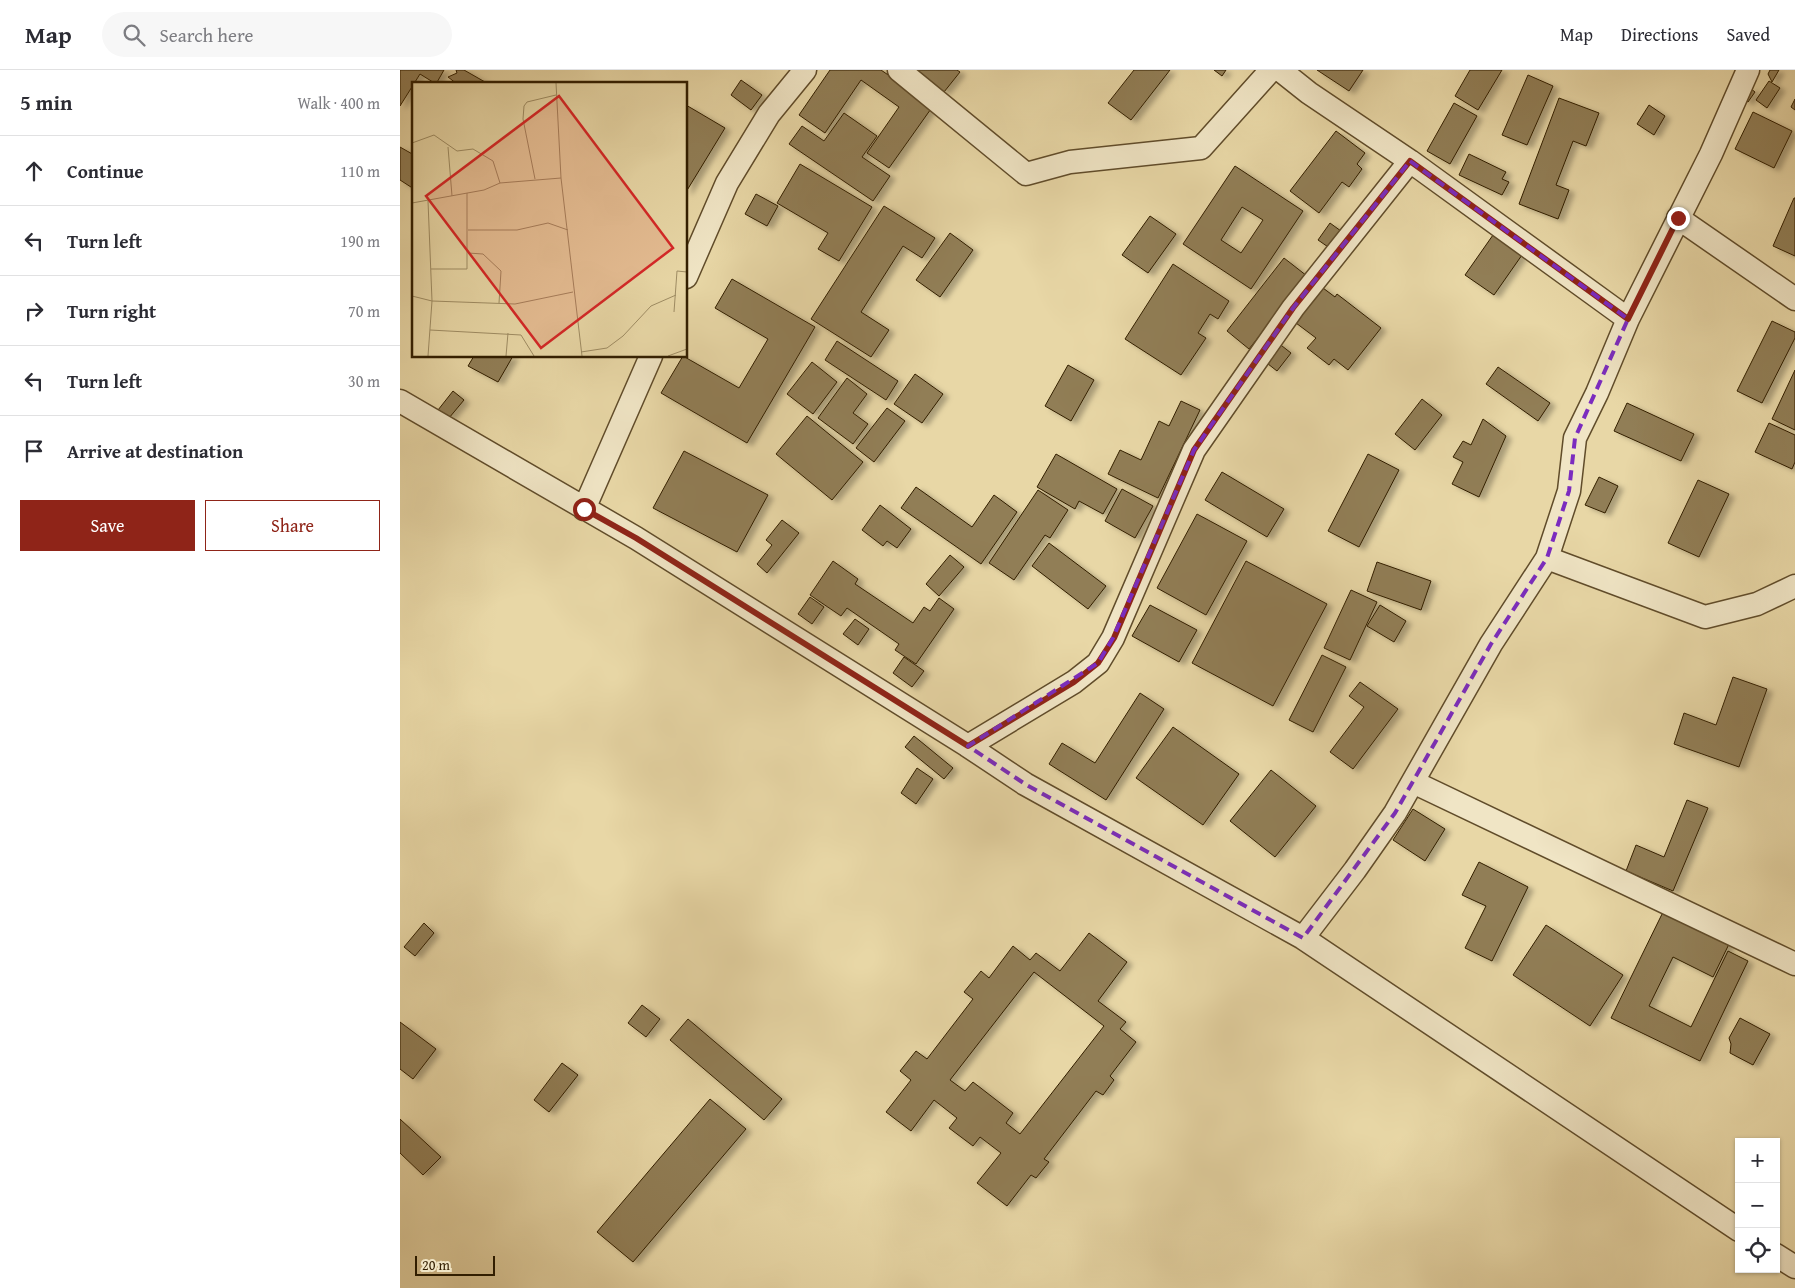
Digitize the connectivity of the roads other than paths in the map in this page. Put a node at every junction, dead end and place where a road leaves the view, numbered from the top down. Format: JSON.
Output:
{"nodes":[{"id":1,"x":805,"y":70,"type":"edge"},
{"id":2,"x":899,"y":70,"type":"edge"},
{"id":3,"x":1271,"y":70,"type":"edge"},
{"id":4,"x":1280,"y":70,"type":"edge"},
{"id":5,"x":1748,"y":70,"type":"edge"},
{"id":6,"x":1410,"y":161,"type":"junction"},
{"id":7,"x":1678,"y":218,"type":"junction"},
{"id":8,"x":688,"y":272,"type":"edge"},
{"id":9,"x":1795,"y":299,"type":"edge"},
{"id":10,"x":1628,"y":319,"type":"junction"},
{"id":11,"x":651,"y":358,"type":"edge"},
{"id":12,"x":400,"y":401,"type":"edge"},
{"id":13,"x":584,"y":509,"type":"junction"},
{"id":14,"x":1547,"y":558,"type":"junction"},
{"id":15,"x":1795,"y":586,"type":"edge"},
{"id":16,"x":968,"y":746,"type":"junction"},
{"id":17,"x":1412,"y":782,"type":"junction"},
{"id":18,"x":1303,"y":938,"type":"junction"},
{"id":19,"x":1795,"y":964,"type":"edge"},
{"id":20,"x":1736,"y":1228,"type":"edge"},
{"id":21,"x":1780,"y":1258,"type":"edge"},
{"id":22,"x":1795,"y":1267,"type":"edge"}],
"edges":[{"from":1,"to":8,"type":"street"},
{"from":2,"to":3,"type":"street"},
{"from":4,"to":6,"type":"street"},
{"from":5,"to":7,"type":"street"},
{"from":6,"to":10,"type":"street"},
{"from":6,"to":16,"type":"street"},
{"from":7,"to":9,"type":"street"},
{"from":7,"to":10,"type":"street"},
{"from":10,"to":14,"type":"street"},
{"from":11,"to":13,"type":"street"},
{"from":12,"to":13,"type":"street"},
{"from":13,"to":16,"type":"street"},
{"from":14,"to":15,"type":"street"},
{"from":14,"to":17,"type":"street"},
{"from":16,"to":18,"type":"street"},
{"from":17,"to":18,"type":"street"},
{"from":17,"to":19,"type":"street"},
{"from":18,"to":20,"type":"street"},
{"from":21,"to":22,"type":"street"}]}
